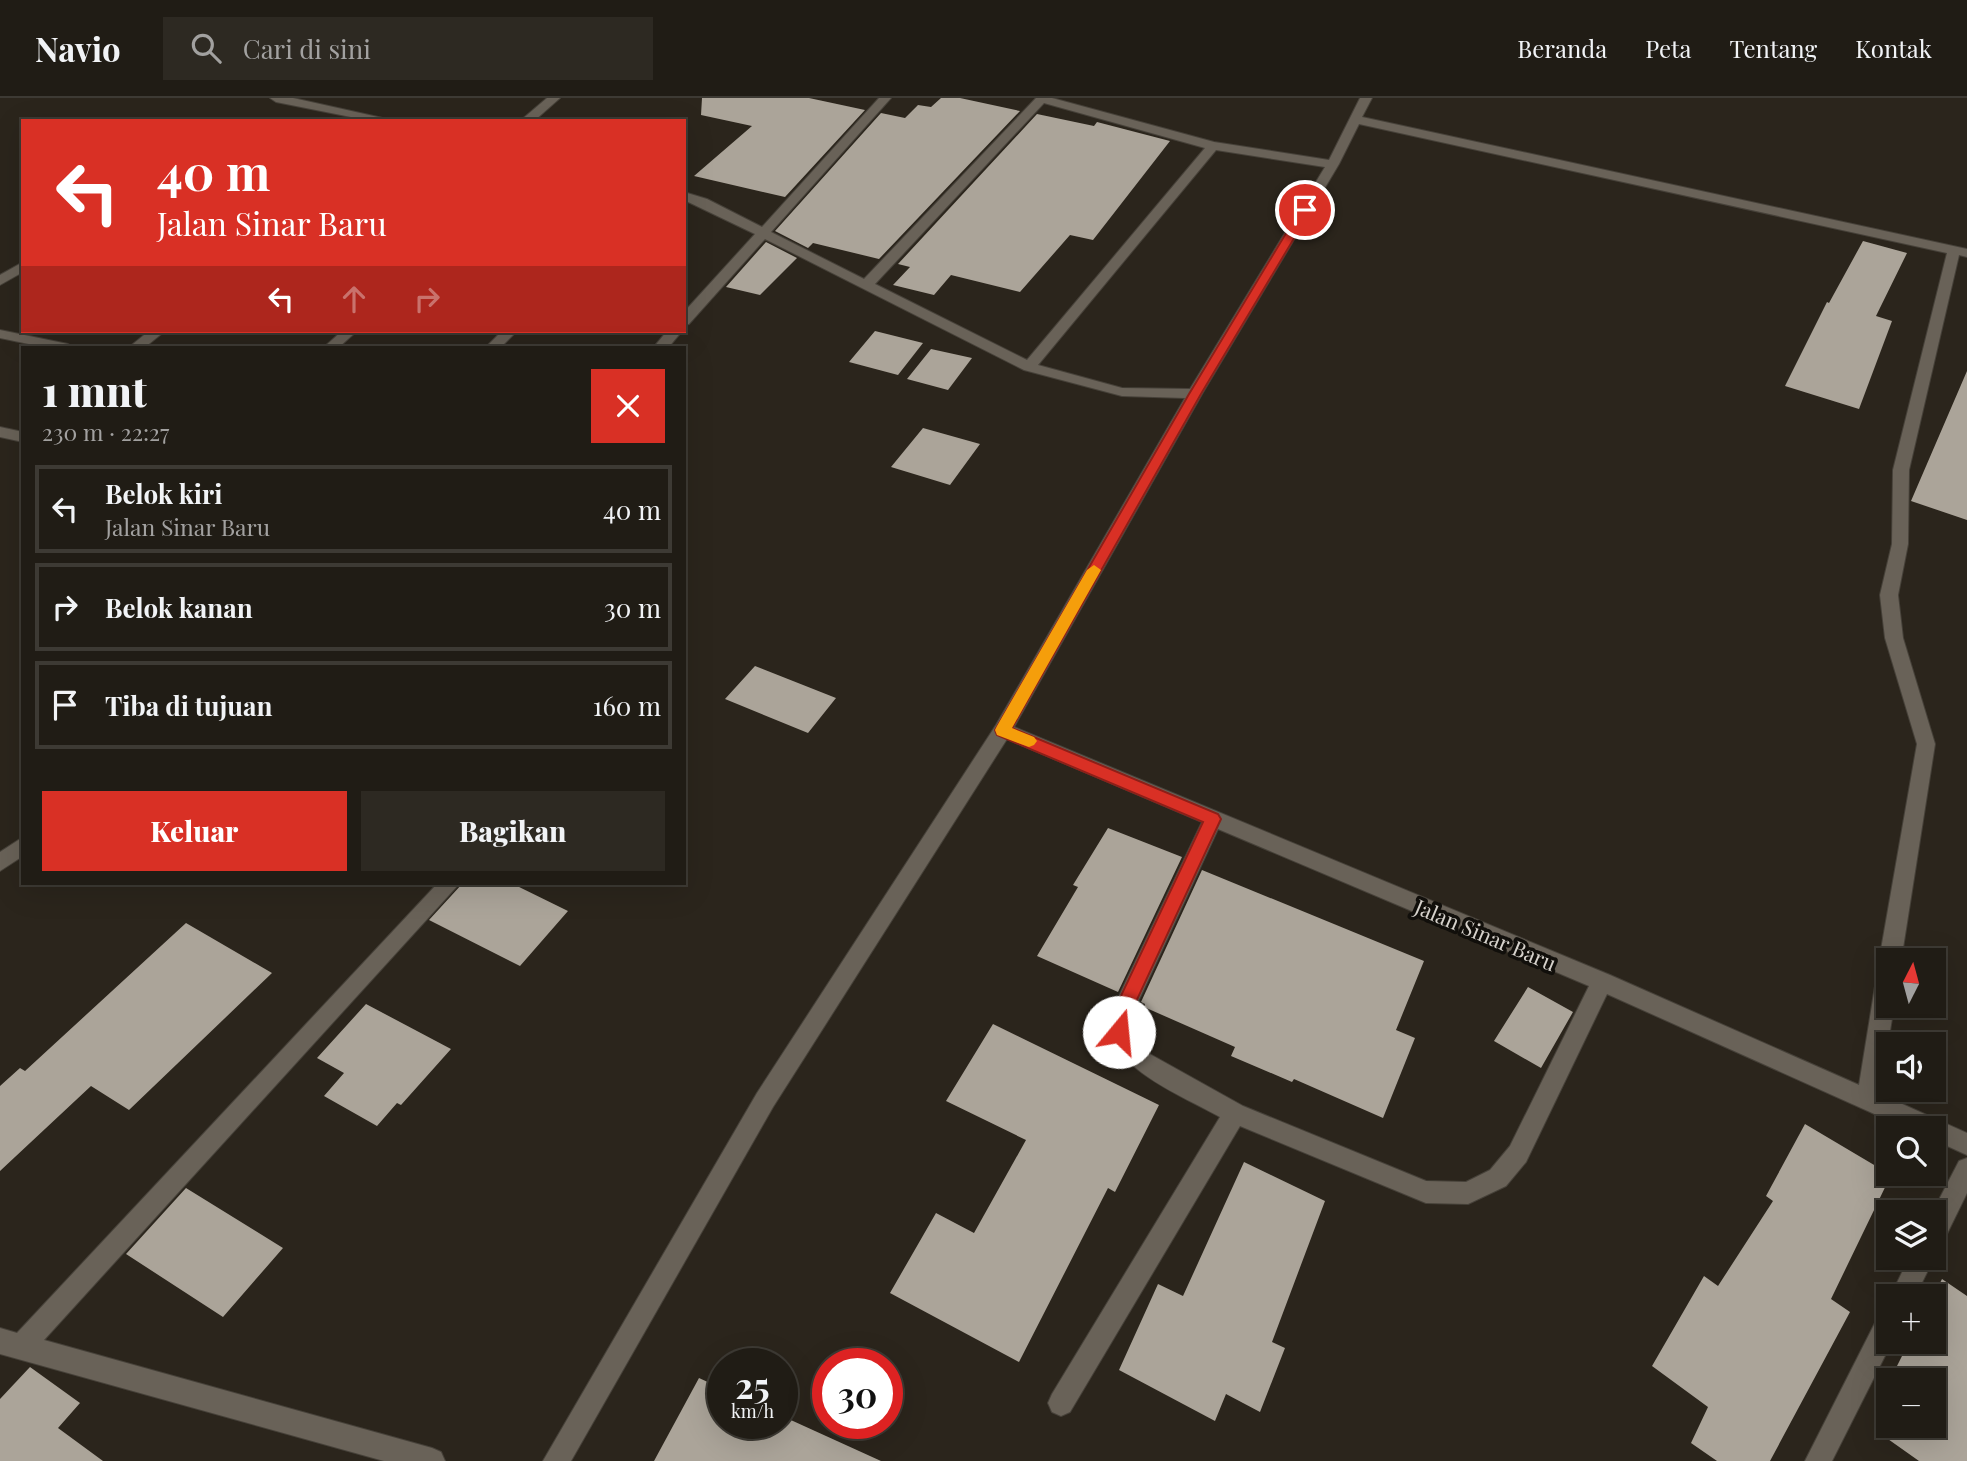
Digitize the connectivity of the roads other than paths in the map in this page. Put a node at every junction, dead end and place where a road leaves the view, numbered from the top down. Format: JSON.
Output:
{"nodes":[{"id":1,"x":276,"y":98,"type":"edge"},
{"id":2,"x":554,"y":98,"type":"edge"},
{"id":3,"x":886,"y":98,"type":"edge"},
{"id":4,"x":1042,"y":98,"type":"edge"},
{"id":5,"x":1366,"y":98,"type":"edge"},
{"id":6,"x":380,"y":119,"type":"edge"},
{"id":7,"x":528,"y":119,"type":"edge"},
{"id":8,"x":1354,"y":119,"type":"junction"},
{"id":9,"x":1213,"y":146,"type":"junction"},
{"id":10,"x":1333,"y":164,"type":"junction"},
{"id":11,"x":686,"y":197,"type":"edge"},
{"id":12,"x":763,"y":233,"type":"junction"},
{"id":13,"x":1960,"y":251,"type":"edge"},
{"id":14,"x":21,"y":267,"type":"edge"},
{"id":15,"x":0,"y":281,"type":"edge"},
{"id":16,"x":865,"y":286,"type":"junction"},
{"id":17,"x":686,"y":319,"type":"edge"},
{"id":18,"x":155,"y":333,"type":"edge"},
{"id":19,"x":348,"y":333,"type":"edge"},
{"id":20,"x":508,"y":333,"type":"edge"},
{"id":21,"x":0,"y":334,"type":"edge"},
{"id":22,"x":58,"y":346,"type":"edge"},
{"id":23,"x":138,"y":346,"type":"edge"},
{"id":24,"x":332,"y":346,"type":"edge"},
{"id":25,"x":494,"y":346,"type":"edge"},
{"id":26,"x":1029,"y":367,"type":"junction"},
{"id":27,"x":1195,"y":394,"type":"junction"},
{"id":28,"x":0,"y":432,"type":"edge"},
{"id":29,"x":21,"y":437,"type":"edge"},
{"id":30,"x":1003,"y":730,"type":"junction"},
{"id":31,"x":1213,"y":819,"type":"junction"},
{"id":32,"x":21,"y":847,"type":"edge"},
{"id":33,"x":0,"y":863,"type":"edge"},
{"id":34,"x":448,"y":885,"type":"edge"},
{"id":35,"x":1893,"y":948,"type":"edge"},
{"id":36,"x":1602,"y":982,"type":"junction"},
{"id":37,"x":1881,"y":1018,"type":"edge"},
{"id":38,"x":1868,"y":1098,"type":"junction"},
{"id":39,"x":1235,"y":1113,"type":"junction"},
{"id":40,"x":1967,"y":1143,"type":"edge"},
{"id":41,"x":1967,"y":1169,"type":"edge"},
{"id":42,"x":1946,"y":1210,"type":"edge"},
{"id":43,"x":11,"y":1344,"type":"edge"},
{"id":44,"x":1876,"y":1347,"type":"edge"},
{"id":45,"x":1061,"y":1403,"type":"dead end"},
{"id":46,"x":432,"y":1461,"type":"edge"},
{"id":47,"x":556,"y":1461,"type":"edge"},
{"id":48,"x":1818,"y":1461,"type":"edge"}],
"edges":[{"from":1,"to":6,"type":"street"},
{"from":2,"to":7,"type":"street"},
{"from":3,"to":12,"type":"street"},
{"from":4,"to":9,"type":"street"},
{"from":4,"to":16,"type":"street"},
{"from":5,"to":8,"type":"street"},
{"from":8,"to":10,"type":"street"},
{"from":8,"to":13,"type":"street"},
{"from":9,"to":10,"type":"street"},
{"from":9,"to":26,"type":"street"},
{"from":10,"to":27,"type":"street"},
{"from":11,"to":12,"type":"street"},
{"from":12,"to":16,"type":"street"},
{"from":12,"to":17,"type":"street"},
{"from":13,"to":35,"type":"street"},
{"from":14,"to":15,"type":"street"},
{"from":16,"to":26,"type":"street"},
{"from":18,"to":23,"type":"street"},
{"from":19,"to":24,"type":"street"},
{"from":20,"to":25,"type":"street"},
{"from":21,"to":22,"type":"street"},
{"from":26,"to":27,"type":"street"},
{"from":27,"to":30,"type":"street"},
{"from":28,"to":29,"type":"street"},
{"from":30,"to":31,"type":"street","name":"Jalan Sinar Baru"},
{"from":30,"to":47,"type":"street"},
{"from":31,"to":36,"type":"street","name":"Jalan Sinar Baru"},
{"from":31,"to":39,"type":"street"},
{"from":32,"to":33,"type":"street"},
{"from":34,"to":43,"type":"street"},
{"from":36,"to":38,"type":"street","name":"Jalan Sinar Baru"},
{"from":36,"to":39,"type":"street"},
{"from":37,"to":38,"type":"street"},
{"from":38,"to":40,"type":"street","name":"Jalan Sinar Baru"},
{"from":39,"to":45,"type":"street"},
{"from":41,"to":42,"type":"street"},
{"from":43,"to":46,"type":"street"},
{"from":44,"to":48,"type":"street"}]}
